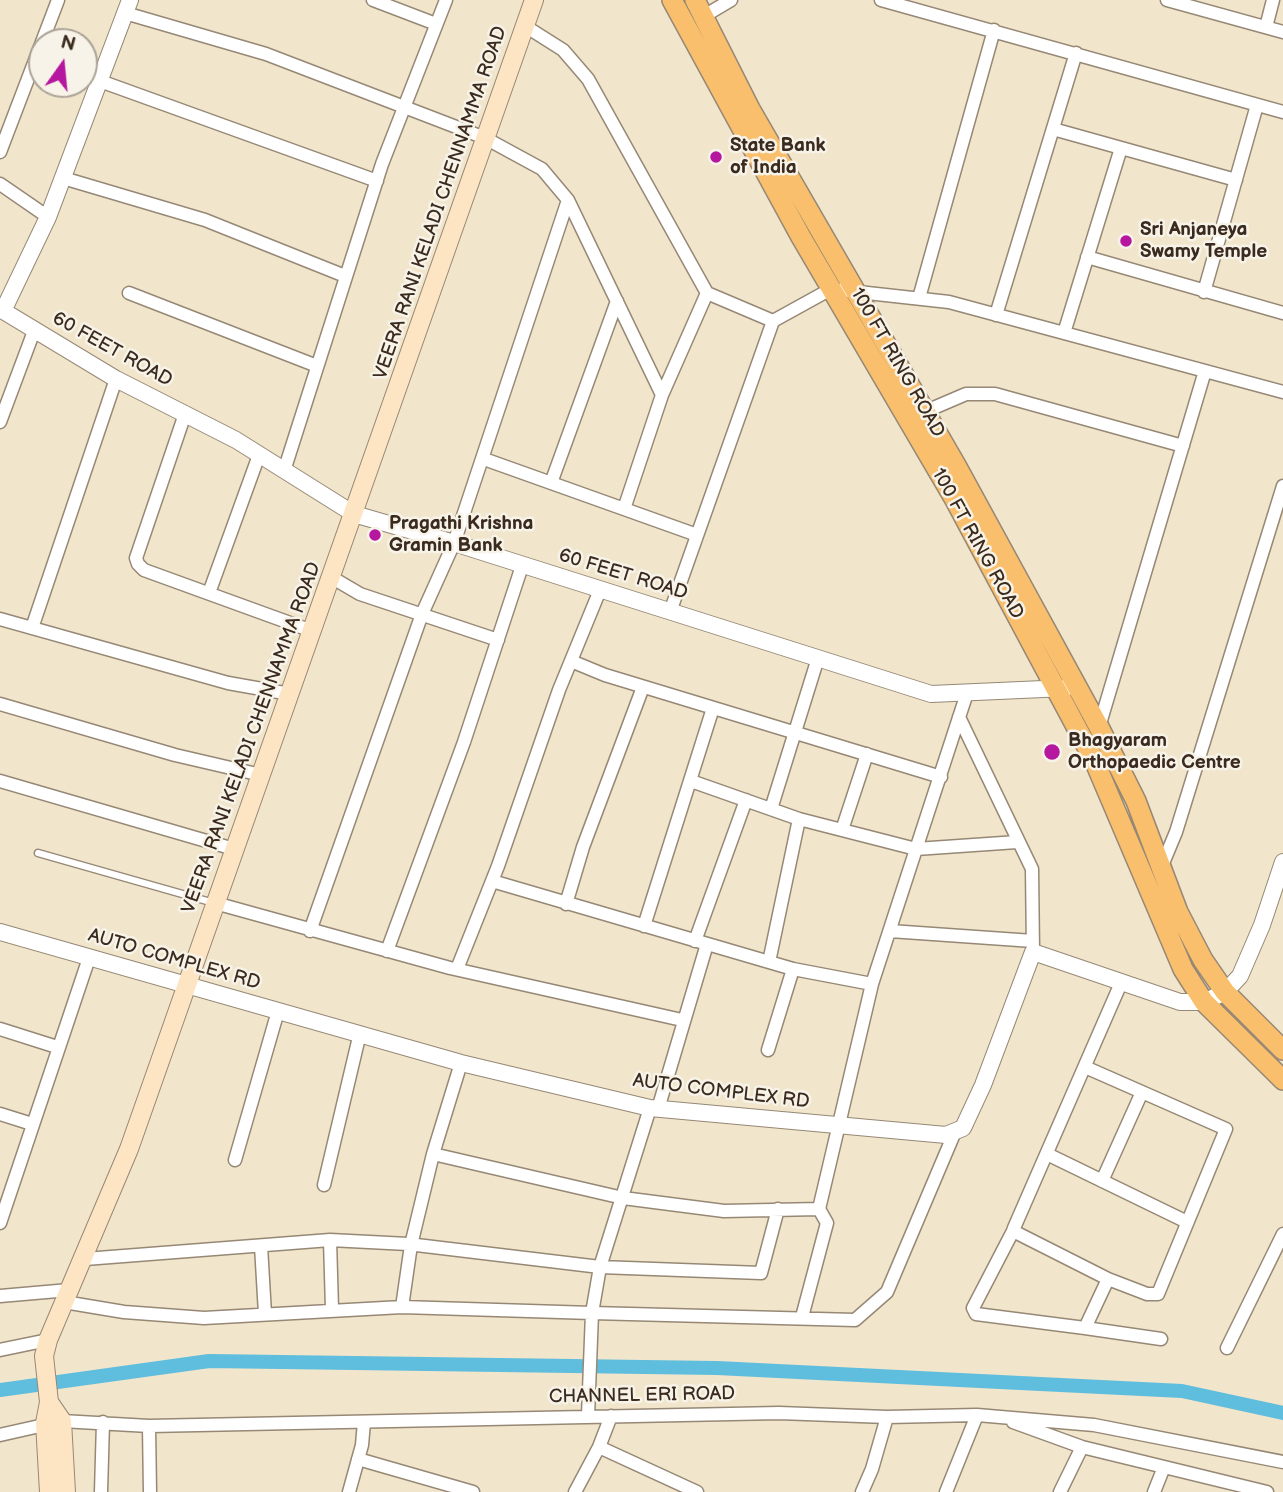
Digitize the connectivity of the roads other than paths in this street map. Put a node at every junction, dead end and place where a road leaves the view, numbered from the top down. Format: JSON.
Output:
{"nodes":[{"id":1,"x":58,"y":0,"type":"edge"},
{"id":2,"x":373,"y":0,"type":"edge"},
{"id":3,"x":446,"y":0,"type":"edge"},
{"id":4,"x":534,"y":0,"type":"edge"},
{"id":5,"x":672,"y":0,"type":"edge"},
{"id":6,"x":731,"y":0,"type":"edge"},
{"id":7,"x":882,"y":0,"type":"edge"},
{"id":8,"x":1167,"y":0,"type":"edge"},
{"id":9,"x":1273,"y":0,"type":"edge"},
{"id":10,"x":1200,"y":4,"type":"edge"},
{"id":11,"x":128,"y":6,"type":"edge"},
{"id":12,"x":699,"y":8,"type":"edge"},
{"id":13,"x":436,"y":24,"type":"junction"},
{"id":14,"x":525,"y":26,"type":"junction"},
{"id":15,"x":1266,"y":27,"type":"junction"},
{"id":16,"x":994,"y":30,"type":"junction"},
{"id":17,"x":1283,"y":32,"type":"edge"},
{"id":18,"x":1076,"y":53,"type":"junction"},
{"id":19,"x":100,"y":81,"type":"junction"},
{"id":20,"x":1257,"y":104,"type":"junction"},
{"id":21,"x":403,"y":108,"type":"junction"},
{"id":22,"x":1283,"y":112,"type":"edge"},
{"id":23,"x":1053,"y":129,"type":"junction"},
{"id":24,"x":485,"y":138,"type":"junction"},
{"id":25,"x":1121,"y":148,"type":"junction"},
{"id":26,"x":0,"y":152,"type":"edge"},
{"id":27,"x":63,"y":178,"type":"junction"},
{"id":28,"x":1236,"y":180,"type":"junction"},
{"id":29,"x":377,"y":181,"type":"junction"},
{"id":30,"x":0,"y":184,"type":"edge"},
{"id":31,"x":568,"y":200,"type":"junction"},
{"id":32,"x":48,"y":217,"type":"junction"},
{"id":33,"x":1087,"y":257,"type":"junction"},
{"id":34,"x":345,"y":276,"type":"junction"},
{"id":35,"x":831,"y":289,"type":"junction"},
{"id":36,"x":856,"y":291,"type":"junction"},
{"id":37,"x":1204,"y":292,"type":"junction"},
{"id":38,"x":129,"y":293,"type":"dead end"},
{"id":39,"x":707,"y":293,"type":"junction"},
{"id":40,"x":919,"y":298,"type":"junction"},
{"id":41,"x":617,"y":301,"type":"junction"},
{"id":42,"x":2,"y":310,"type":"edge"},
{"id":43,"x":1282,"y":310,"type":"edge"},
{"id":44,"x":996,"y":314,"type":"junction"},
{"id":45,"x":772,"y":321,"type":"junction"},
{"id":46,"x":34,"y":331,"type":"junction"},
{"id":47,"x":1064,"y":333,"type":"junction"},
{"id":48,"x":317,"y":366,"type":"junction"},
{"id":49,"x":1205,"y":370,"type":"junction"},
{"id":50,"x":116,"y":379,"type":"junction"},
{"id":51,"x":1283,"y":392,"type":"edge"},
{"id":52,"x":662,"y":395,"type":"junction"},
{"id":53,"x":924,"y":412,"type":"junction"},
{"id":54,"x":185,"y":414,"type":"junction"},
{"id":55,"x":0,"y":422,"type":"edge"},
{"id":56,"x":1183,"y":446,"type":"junction"},
{"id":57,"x":259,"y":455,"type":"junction"},
{"id":58,"x":484,"y":459,"type":"junction"},
{"id":59,"x":284,"y":471,"type":"junction"},
{"id":60,"x":551,"y":483,"type":"junction"},
{"id":61,"x":1283,"y":486,"type":"edge"},
{"id":62,"x":624,"y":509,"type":"junction"},
{"id":63,"x":354,"y":514,"type":"junction"},
{"id":64,"x":697,"y":535,"type":"junction"},
{"id":65,"x":454,"y":543,"type":"junction"},
{"id":66,"x":522,"y":566,"type":"junction"},
{"id":67,"x":331,"y":578,"type":"junction"},
{"id":68,"x":600,"y":590,"type":"junction"},
{"id":69,"x":209,"y":593,"type":"junction"},
{"id":70,"x":670,"y":612,"type":"junction"},
{"id":71,"x":422,"y":614,"type":"junction"},
{"id":72,"x":0,"y":619,"type":"edge"},
{"id":73,"x":32,"y":628,"type":"junction"},
{"id":74,"x":312,"y":631,"type":"junction"},
{"id":75,"x":498,"y":640,"type":"junction"},
{"id":76,"x":818,"y":658,"type":"junction"},
{"id":77,"x":571,"y":661,"type":"junction"},
{"id":78,"x":643,"y":687,"type":"junction"},
{"id":79,"x":1077,"y":687,"type":"junction"},
{"id":80,"x":1056,"y":689,"type":"junction"},
{"id":81,"x":967,"y":693,"type":"junction"},
{"id":82,"x":290,"y":695,"type":"junction"},
{"id":83,"x":0,"y":704,"type":"edge"},
{"id":84,"x":713,"y":708,"type":"junction"},
{"id":85,"x":959,"y":718,"type":"junction"},
{"id":86,"x":1099,"y":727,"type":"junction"},
{"id":87,"x":793,"y":733,"type":"junction"},
{"id":88,"x":867,"y":754,"type":"junction"},
{"id":89,"x":261,"y":775,"type":"junction"},
{"id":90,"x":941,"y":777,"type":"junction"},
{"id":91,"x":0,"y":781,"type":"edge"},
{"id":92,"x":691,"y":781,"type":"junction"},
{"id":93,"x":746,"y":800,"type":"junction"},
{"id":94,"x":771,"y":809,"type":"junction"},
{"id":95,"x":799,"y":818,"type":"junction"},
{"id":96,"x":842,"y":830,"type":"junction"},
{"id":97,"x":1017,"y":842,"type":"junction"},
{"id":98,"x":234,"y":849,"type":"junction"},
{"id":99,"x":916,"y":849,"type":"junction"},
{"id":100,"x":38,"y":853,"type":"dead end"},
{"id":101,"x":1283,"y":862,"type":"edge"},
{"id":102,"x":1161,"y":868,"type":"junction"},
{"id":103,"x":492,"y":881,"type":"junction"},
{"id":104,"x":215,"y":903,"type":"junction"},
{"id":105,"x":566,"y":904,"type":"junction"},
{"id":106,"x":644,"y":926,"type":"junction"},
{"id":107,"x":310,"y":931,"type":"junction"},
{"id":108,"x":890,"y":931,"type":"junction"},
{"id":109,"x":0,"y":932,"type":"edge"},
{"id":110,"x":701,"y":942,"type":"junction"},
{"id":111,"x":1033,"y":947,"type":"junction"},
{"id":112,"x":387,"y":951,"type":"junction"},
{"id":113,"x":89,"y":958,"type":"junction"},
{"id":114,"x":769,"y":962,"type":"junction"},
{"id":115,"x":457,"y":969,"type":"junction"},
{"id":116,"x":793,"y":969,"type":"junction"},
{"id":117,"x":873,"y":984,"type":"junction"},
{"id":118,"x":1121,"y":984,"type":"junction"},
{"id":119,"x":186,"y":985,"type":"junction"},
{"id":120,"x":1224,"y":992,"type":"junction"},
{"id":121,"x":1203,"y":1002,"type":"junction"},
{"id":122,"x":278,"y":1011,"type":"junction"},
{"id":123,"x":682,"y":1020,"type":"junction"},
{"id":124,"x":0,"y":1029,"type":"edge"},
{"id":125,"x":360,"y":1033,"type":"junction"},
{"id":126,"x":57,"y":1048,"type":"junction"},
{"id":127,"x":768,"y":1050,"type":"dead end"},
{"id":128,"x":1283,"y":1050,"type":"edge"},
{"id":129,"x":461,"y":1063,"type":"junction"},
{"id":130,"x":1085,"y":1068,"type":"junction"},
{"id":131,"x":1283,"y":1080,"type":"edge"},
{"id":132,"x":1142,"y":1092,"type":"junction"},
{"id":133,"x":654,"y":1108,"type":"junction"},
{"id":134,"x":0,"y":1114,"type":"edge"},
{"id":135,"x":32,"y":1124,"type":"junction"},
{"id":136,"x":836,"y":1127,"type":"junction"},
{"id":137,"x":954,"y":1134,"type":"junction"},
{"id":138,"x":433,"y":1154,"type":"junction"},
{"id":139,"x":1047,"y":1154,"type":"junction"},
{"id":140,"x":235,"y":1160,"type":"dead end"},
{"id":141,"x":1102,"y":1181,"type":"junction"},
{"id":142,"x":324,"y":1185,"type":"dead end"},
{"id":143,"x":623,"y":1198,"type":"junction"},
{"id":144,"x":778,"y":1209,"type":"junction"},
{"id":145,"x":819,"y":1209,"type":"junction"},
{"id":146,"x":1187,"y":1222,"type":"junction"},
{"id":147,"x":0,"y":1223,"type":"edge"},
{"id":148,"x":1013,"y":1231,"type":"junction"},
{"id":149,"x":1283,"y":1234,"type":"edge"},
{"id":150,"x":330,"y":1240,"type":"junction"},
{"id":151,"x":411,"y":1245,"type":"junction"},
{"id":152,"x":261,"y":1246,"type":"junction"},
{"id":153,"x":85,"y":1259,"type":"junction"},
{"id":154,"x":600,"y":1267,"type":"junction"},
{"id":155,"x":1108,"y":1279,"type":"junction"},
{"id":156,"x":0,"y":1296,"type":"edge"},
{"id":157,"x":67,"y":1296,"type":"junction"},
{"id":158,"x":402,"y":1307,"type":"junction"},
{"id":159,"x":332,"y":1309,"type":"junction"},
{"id":160,"x":592,"y":1312,"type":"junction"},
{"id":161,"x":265,"y":1314,"type":"junction"},
{"id":162,"x":802,"y":1317,"type":"junction"},
{"id":163,"x":1085,"y":1328,"type":"junction"},
{"id":164,"x":1161,"y":1339,"type":"dead end"},
{"id":165,"x":46,"y":1348,"type":"junction"},
{"id":166,"x":1227,"y":1348,"type":"dead end"},
{"id":167,"x":0,"y":1350,"type":"edge"},
{"id":168,"x":977,"y":1415,"type":"junction"},
{"id":169,"x":588,"y":1416,"type":"junction"},
{"id":170,"x":611,"y":1416,"type":"junction"},
{"id":171,"x":995,"y":1416,"type":"junction"},
{"id":172,"x":887,"y":1417,"type":"junction"},
{"id":173,"x":54,"y":1422,"type":"junction"},
{"id":174,"x":103,"y":1422,"type":"junction"},
{"id":175,"x":364,"y":1422,"type":"junction"},
{"id":176,"x":149,"y":1426,"type":"junction"},
{"id":177,"x":0,"y":1435,"type":"edge"},
{"id":178,"x":599,"y":1447,"type":"junction"},
{"id":179,"x":1082,"y":1447,"type":"junction"},
{"id":180,"x":358,"y":1459,"type":"junction"},
{"id":181,"x":1283,"y":1462,"type":"edge"},
{"id":182,"x":1164,"y":1467,"type":"junction"},
{"id":183,"x":1259,"y":1491,"type":"edge"},
{"id":184,"x":49,"y":1492,"type":"edge"},
{"id":185,"x":66,"y":1492,"type":"edge"},
{"id":186,"x":101,"y":1492,"type":"edge"},
{"id":187,"x":150,"y":1492,"type":"edge"},
{"id":188,"x":349,"y":1492,"type":"edge"},
{"id":189,"x":473,"y":1492,"type":"edge"},
{"id":190,"x":575,"y":1492,"type":"edge"},
{"id":191,"x":697,"y":1492,"type":"edge"},
{"id":192,"x":862,"y":1492,"type":"edge"},
{"id":193,"x":946,"y":1492,"type":"edge"},
{"id":194,"x":1060,"y":1492,"type":"edge"},
{"id":195,"x":1154,"y":1492,"type":"edge"}],
"edges":[{"from":1,"to":26,"type":"street"},
{"from":2,"to":13,"type":"street"},
{"from":3,"to":13,"type":"street"},
{"from":4,"to":14,"type":"main road","name":"VEERA RANI KELADI CHENNAMMA ROAD"},
{"from":5,"to":35,"type":"main road","name":"100 FT RING ROAD"},
{"from":6,"to":12,"type":"street"},
{"from":7,"to":16,"type":"street"},
{"from":8,"to":10,"type":"street"},
{"from":9,"to":15,"type":"street"},
{"from":10,"to":15,"type":"street"},
{"from":11,"to":19,"type":"street"},
{"from":11,"to":21,"type":"street"},
{"from":12,"to":36,"type":"main road","name":"100 FT RING ROAD"},
{"from":13,"to":21,"type":"street"},
{"from":14,"to":24,"type":"main road","name":"VEERA RANI KELADI CHENNAMMA ROAD"},
{"from":14,"to":39,"type":"street"},
{"from":15,"to":17,"type":"street"},
{"from":16,"to":18,"type":"street"},
{"from":16,"to":40,"type":"street"},
{"from":18,"to":20,"type":"street"},
{"from":18,"to":23,"type":"street"},
{"from":19,"to":27,"type":"street"},
{"from":19,"to":29,"type":"street"},
{"from":20,"to":22,"type":"street"},
{"from":20,"to":28,"type":"street"},
{"from":21,"to":24,"type":"street"},
{"from":21,"to":29,"type":"street"},
{"from":23,"to":25,"type":"street"},
{"from":23,"to":44,"type":"street"},
{"from":24,"to":31,"type":"street"},
{"from":24,"to":63,"type":"main road","name":"VEERA RANI KELADI CHENNAMMA ROAD"},
{"from":25,"to":28,"type":"street"},
{"from":25,"to":33,"type":"street"},
{"from":27,"to":32,"type":"street"},
{"from":27,"to":34,"type":"street"},
{"from":28,"to":37,"type":"street"},
{"from":29,"to":34,"type":"street"},
{"from":30,"to":32,"type":"street"},
{"from":31,"to":41,"type":"street"},
{"from":31,"to":58,"type":"street"},
{"from":32,"to":42,"type":"street"},
{"from":33,"to":37,"type":"street"},
{"from":33,"to":47,"type":"street"},
{"from":34,"to":48,"type":"street"},
{"from":35,"to":36,"type":"street"},
{"from":35,"to":45,"type":"street"},
{"from":35,"to":80,"type":"main road","name":"100 FT RING ROAD"},
{"from":36,"to":40,"type":"street"},
{"from":36,"to":53,"type":"main road","name":"100 FT RING ROAD"},
{"from":37,"to":43,"type":"street"},
{"from":38,"to":48,"type":"street"},
{"from":39,"to":45,"type":"street"},
{"from":39,"to":52,"type":"street"},
{"from":40,"to":44,"type":"street"},
{"from":41,"to":52,"type":"street"},
{"from":41,"to":60,"type":"street"},
{"from":42,"to":46,"type":"street","name":"60 FEET ROAD"},
{"from":44,"to":47,"type":"street"},
{"from":45,"to":64,"type":"street"},
{"from":46,"to":50,"type":"street","name":"60 FEET ROAD"},
{"from":46,"to":55,"type":"street"},
{"from":47,"to":49,"type":"street"},
{"from":48,"to":59,"type":"street"},
{"from":49,"to":51,"type":"street"},
{"from":49,"to":56,"type":"street"},
{"from":50,"to":54,"type":"street","name":"60 FEET ROAD"},
{"from":50,"to":73,"type":"street"},
{"from":52,"to":62,"type":"street"},
{"from":53,"to":56,"type":"street"},
{"from":53,"to":79,"type":"main road","name":"100 FT RING ROAD"},
{"from":54,"to":57,"type":"street","name":"60 FEET ROAD"},
{"from":54,"to":69,"type":"street"},
{"from":56,"to":86,"type":"street"},
{"from":57,"to":59,"type":"street","name":"60 FEET ROAD"},
{"from":57,"to":69,"type":"street"},
{"from":58,"to":60,"type":"street"},
{"from":58,"to":65,"type":"street"},
{"from":59,"to":63,"type":"street","name":"60 FEET ROAD"},
{"from":60,"to":62,"type":"street"},
{"from":61,"to":102,"type":"street"},
{"from":62,"to":64,"type":"street"},
{"from":63,"to":65,"type":"street","name":"60 FEET ROAD"},
{"from":63,"to":67,"type":"main road","name":"VEERA RANI KELADI CHENNAMMA ROAD"},
{"from":64,"to":70,"type":"street"},
{"from":65,"to":66,"type":"street","name":"60 FEET ROAD"},
{"from":65,"to":71,"type":"street"},
{"from":66,"to":68,"type":"street","name":"60 FEET ROAD"},
{"from":66,"to":75,"type":"street"},
{"from":67,"to":71,"type":"street"},
{"from":67,"to":74,"type":"main road","name":"VEERA RANI KELADI CHENNAMMA ROAD"},
{"from":68,"to":70,"type":"street","name":"60 FEET ROAD"},
{"from":68,"to":77,"type":"street"},
{"from":69,"to":74,"type":"street"},
{"from":70,"to":76,"type":"street","name":"60 FEET ROAD"},
{"from":71,"to":75,"type":"street"},
{"from":71,"to":107,"type":"street"},
{"from":72,"to":73,"type":"street"},
{"from":73,"to":82,"type":"street"},
{"from":74,"to":82,"type":"main road","name":"VEERA RANI KELADI CHENNAMMA ROAD"},
{"from":75,"to":112,"type":"street"},
{"from":76,"to":81,"type":"street","name":"60 FEET ROAD"},
{"from":76,"to":87,"type":"street"},
{"from":77,"to":78,"type":"street"},
{"from":77,"to":103,"type":"street"},
{"from":78,"to":84,"type":"street"},
{"from":78,"to":105,"type":"street"},
{"from":79,"to":80,"type":"street","name":"60 FEET ROAD"},
{"from":79,"to":86,"type":"main road","name":"100 FT RING ROAD"},
{"from":80,"to":81,"type":"street","name":"60 FEET ROAD"},
{"from":80,"to":121,"type":"main road","name":"100 FT RING ROAD"},
{"from":81,"to":85,"type":"street"},
{"from":82,"to":89,"type":"main road","name":"VEERA RANI KELADI CHENNAMMA ROAD"},
{"from":83,"to":89,"type":"street"},
{"from":84,"to":87,"type":"street"},
{"from":84,"to":92,"type":"street"},
{"from":85,"to":90,"type":"street"},
{"from":85,"to":97,"type":"street"},
{"from":86,"to":102,"type":"main road","name":"100 FT RING ROAD"},
{"from":87,"to":88,"type":"street"},
{"from":87,"to":94,"type":"street"},
{"from":88,"to":90,"type":"street"},
{"from":88,"to":96,"type":"street"},
{"from":89,"to":98,"type":"main road","name":"VEERA RANI KELADI CHENNAMMA ROAD"},
{"from":90,"to":99,"type":"street"},
{"from":91,"to":98,"type":"street"},
{"from":92,"to":93,"type":"street"},
{"from":92,"to":106,"type":"street"},
{"from":93,"to":94,"type":"street"},
{"from":93,"to":110,"type":"street"},
{"from":94,"to":95,"type":"street"},
{"from":95,"to":96,"type":"street"},
{"from":95,"to":114,"type":"street"},
{"from":96,"to":99,"type":"street"},
{"from":97,"to":99,"type":"street"},
{"from":97,"to":111,"type":"street"},
{"from":98,"to":104,"type":"main road","name":"VEERA RANI KELADI CHENNAMMA ROAD"},
{"from":99,"to":108,"type":"street"},
{"from":100,"to":104,"type":"lane"},
{"from":101,"to":120,"type":"street"},
{"from":102,"to":120,"type":"main road","name":"100 FT RING ROAD"},
{"from":103,"to":105,"type":"street"},
{"from":103,"to":115,"type":"street"},
{"from":104,"to":107,"type":"street"},
{"from":104,"to":119,"type":"main road","name":"VEERA RANI KELADI CHENNAMMA ROAD"},
{"from":105,"to":106,"type":"street"},
{"from":106,"to":110,"type":"street"},
{"from":107,"to":112,"type":"street"},
{"from":108,"to":111,"type":"street"},
{"from":108,"to":117,"type":"street"},
{"from":109,"to":113,"type":"street","name":"AUTO COMPLEX RD"},
{"from":110,"to":114,"type":"street"},
{"from":110,"to":123,"type":"street"},
{"from":111,"to":118,"type":"street"},
{"from":111,"to":137,"type":"street"},
{"from":112,"to":115,"type":"street"},
{"from":113,"to":119,"type":"street","name":"AUTO COMPLEX RD"},
{"from":113,"to":126,"type":"street"},
{"from":114,"to":116,"type":"street"},
{"from":115,"to":123,"type":"street"},
{"from":116,"to":117,"type":"street"},
{"from":116,"to":127,"type":"street"},
{"from":117,"to":136,"type":"street"},
{"from":118,"to":121,"type":"street"},
{"from":118,"to":130,"type":"street"},
{"from":119,"to":122,"type":"street","name":"AUTO COMPLEX RD"},
{"from":119,"to":153,"type":"main road","name":"VEERA RANI KELADI CHENNAMMA ROAD"},
{"from":120,"to":121,"type":"street"},
{"from":120,"to":128,"type":"main road","name":"100 FT RING ROAD"},
{"from":121,"to":131,"type":"main road","name":"100 FT RING ROAD"},
{"from":122,"to":125,"type":"street","name":"AUTO COMPLEX RD"},
{"from":122,"to":140,"type":"street"},
{"from":123,"to":133,"type":"street"},
{"from":124,"to":126,"type":"street"},
{"from":125,"to":129,"type":"street","name":"AUTO COMPLEX RD"},
{"from":125,"to":142,"type":"street"},
{"from":126,"to":135,"type":"street"},
{"from":129,"to":133,"type":"street","name":"AUTO COMPLEX RD"},
{"from":129,"to":138,"type":"street"},
{"from":130,"to":132,"type":"street"},
{"from":130,"to":139,"type":"street"},
{"from":132,"to":141,"type":"street"},
{"from":132,"to":146,"type":"street"},
{"from":133,"to":136,"type":"street","name":"AUTO COMPLEX RD"},
{"from":133,"to":143,"type":"street"},
{"from":134,"to":135,"type":"street"},
{"from":135,"to":147,"type":"street"},
{"from":136,"to":137,"type":"street","name":"AUTO COMPLEX RD"},
{"from":136,"to":145,"type":"street"},
{"from":137,"to":162,"type":"street"},
{"from":138,"to":143,"type":"street"},
{"from":138,"to":151,"type":"street"},
{"from":139,"to":141,"type":"street"},
{"from":139,"to":148,"type":"street"},
{"from":141,"to":146,"type":"street"},
{"from":143,"to":144,"type":"street"},
{"from":143,"to":154,"type":"street"},
{"from":144,"to":145,"type":"street"},
{"from":144,"to":154,"type":"street"},
{"from":145,"to":162,"type":"street"},
{"from":146,"to":155,"type":"street"},
{"from":148,"to":155,"type":"street"},
{"from":148,"to":163,"type":"street"},
{"from":149,"to":166,"type":"street"},
{"from":150,"to":151,"type":"street"},
{"from":150,"to":152,"type":"street"},
{"from":150,"to":159,"type":"street"},
{"from":151,"to":154,"type":"street"},
{"from":151,"to":158,"type":"street"},
{"from":152,"to":153,"type":"street"},
{"from":152,"to":161,"type":"street"},
{"from":153,"to":157,"type":"main road","name":"VEERA RANI KELADI CHENNAMMA ROAD"},
{"from":154,"to":160,"type":"street"},
{"from":155,"to":163,"type":"street"},
{"from":156,"to":157,"type":"street"},
{"from":157,"to":161,"type":"street"},
{"from":157,"to":165,"type":"main road","name":"VEERA RANI KELADI CHENNAMMA ROAD"},
{"from":158,"to":159,"type":"street"},
{"from":158,"to":160,"type":"street"},
{"from":159,"to":161,"type":"street"},
{"from":160,"to":162,"type":"street"},
{"from":160,"to":169,"type":"street"},
{"from":163,"to":164,"type":"street"},
{"from":165,"to":167,"type":"street"},
{"from":165,"to":173,"type":"main road","name":"VEERA RANI KELADI CHENNAMMA ROAD"},
{"from":168,"to":171,"type":"street","name":"CHANNEL ERI ROAD"},
{"from":168,"to":172,"type":"street","name":"CHANNEL ERI ROAD"},
{"from":168,"to":193,"type":"street"},
{"from":169,"to":170,"type":"street","name":"CHANNEL ERI ROAD"},
{"from":169,"to":175,"type":"street","name":"CHANNEL ERI ROAD"},
{"from":170,"to":172,"type":"street","name":"CHANNEL ERI ROAD"},
{"from":170,"to":178,"type":"street"},
{"from":171,"to":179,"type":"street"},
{"from":171,"to":181,"type":"street","name":"CHANNEL ERI ROAD"},
{"from":172,"to":192,"type":"street"},
{"from":173,"to":174,"type":"street","name":"CHANNEL ERI ROAD"},
{"from":173,"to":177,"type":"street","name":"CHANNEL ERI ROAD"},
{"from":173,"to":184,"type":"main road"},
{"from":173,"to":185,"type":"main road"},
{"from":174,"to":176,"type":"street","name":"CHANNEL ERI ROAD"},
{"from":174,"to":186,"type":"street"},
{"from":175,"to":176,"type":"street","name":"CHANNEL ERI ROAD"},
{"from":175,"to":180,"type":"street"},
{"from":176,"to":187,"type":"street"},
{"from":178,"to":190,"type":"street"},
{"from":178,"to":191,"type":"street"},
{"from":179,"to":182,"type":"street"},
{"from":179,"to":194,"type":"street"},
{"from":180,"to":188,"type":"street"},
{"from":180,"to":189,"type":"street"},
{"from":182,"to":183,"type":"street"},
{"from":182,"to":195,"type":"street"}]}
